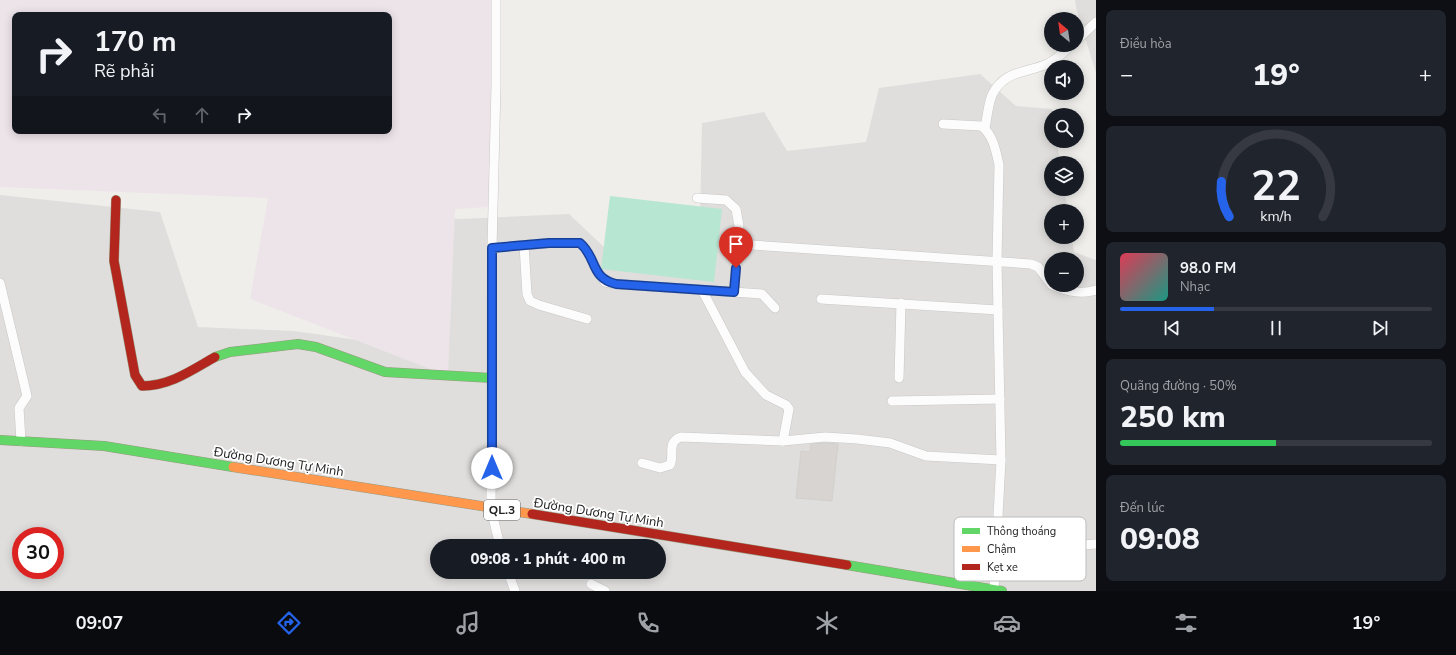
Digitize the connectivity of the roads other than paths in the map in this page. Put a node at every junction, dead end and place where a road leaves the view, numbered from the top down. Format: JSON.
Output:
{"nodes":[{"id":1,"x":496,"y":0,"type":"edge"},
{"id":2,"x":1096,"y":22,"type":"edge"},
{"id":3,"x":1084,"y":33,"type":"edge"},
{"id":4,"x":1064,"y":52,"type":"edge"},
{"id":5,"x":943,"y":124,"type":"dead end"},
{"id":6,"x":985,"y":128,"type":"junction"},
{"id":7,"x":697,"y":198,"type":"dead end"},
{"id":8,"x":116,"y":200,"type":"dead end"},
{"id":9,"x":738,"y":244,"type":"junction"},
{"id":10,"x":524,"y":245,"type":"junction"},
{"id":11,"x":492,"y":248,"type":"junction"},
{"id":12,"x":997,"y":261,"type":"junction"},
{"id":13,"x":1044,"y":275,"type":"edge"},
{"id":14,"x":0,"y":284,"type":"edge"},
{"id":15,"x":702,"y":290,"type":"junction"},
{"id":16,"x":1096,"y":290,"type":"edge"},
{"id":17,"x":734,"y":292,"type":"junction"},
{"id":18,"x":1074,"y":292,"type":"edge"},
{"id":19,"x":821,"y":299,"type":"dead end"},
{"id":20,"x":901,"y":303,"type":"junction"},
{"id":21,"x":775,"y":308,"type":"dead end"},
{"id":22,"x":998,"y":310,"type":"junction"},
{"id":23,"x":587,"y":319,"type":"dead end"},
{"id":24,"x":492,"y":378,"type":"junction"},
{"id":25,"x":898,"y":378,"type":"dead end"},
{"id":26,"x":1000,"y":399,"type":"junction"},
{"id":27,"x":892,"y":401,"type":"dead end"},
{"id":28,"x":0,"y":440,"type":"edge"},
{"id":29,"x":21,"y":441,"type":"junction"},
{"id":30,"x":783,"y":441,"type":"junction"},
{"id":31,"x":1001,"y":460,"type":"junction"},
{"id":32,"x":642,"y":463,"type":"dead end"},
{"id":33,"x":491,"y":509,"type":"junction"},
{"id":34,"x":1000,"y":517,"type":"edge"},
{"id":35,"x":498,"y":539,"type":"edge"},
{"id":36,"x":1096,"y":544,"type":"edge"},
{"id":37,"x":1086,"y":545,"type":"edge"},
{"id":38,"x":511,"y":579,"type":"edge"},
{"id":39,"x":591,"y":584,"type":"dead end"},
{"id":40,"x":998,"y":590,"type":"edge"},
{"id":41,"x":515,"y":591,"type":"edge"},
{"id":42,"x":605,"y":591,"type":"edge"}],
"edges":[{"from":1,"to":11,"type":"street"},
{"from":2,"to":3,"type":"street"},
{"from":4,"to":6,"type":"street"},
{"from":5,"to":6,"type":"street"},
{"from":6,"to":12,"type":"street"},
{"from":7,"to":9,"type":"street"},
{"from":8,"to":24,"type":"main road"},
{"from":9,"to":12,"type":"street"},
{"from":9,"to":17,"type":"street"},
{"from":10,"to":11,"type":"street"},
{"from":10,"to":15,"type":"street"},
{"from":10,"to":23,"type":"street"},
{"from":11,"to":24,"type":"street"},
{"from":12,"to":13,"type":"street"},
{"from":12,"to":22,"type":"street"},
{"from":14,"to":29,"type":"street"},
{"from":15,"to":17,"type":"street"},
{"from":15,"to":30,"type":"street"},
{"from":16,"to":18,"type":"street"},
{"from":17,"to":21,"type":"street"},
{"from":19,"to":20,"type":"street"},
{"from":20,"to":22,"type":"street"},
{"from":20,"to":25,"type":"street"},
{"from":22,"to":26,"type":"street"},
{"from":24,"to":33,"type":"street"},
{"from":26,"to":27,"type":"street"},
{"from":26,"to":31,"type":"street"},
{"from":28,"to":29,"type":"main road","name":"Đường Dương Tự Minh","number":"QL.3"},
{"from":29,"to":33,"type":"main road","name":"Đường Dương Tự Minh","number":"QL.3"},
{"from":30,"to":31,"type":"street"},
{"from":30,"to":32,"type":"street"},
{"from":31,"to":34,"type":"street"},
{"from":33,"to":35,"type":"street"},
{"from":33,"to":40,"type":"main road","name":"Đường Dương Tự Minh","number":"QL.3"},
{"from":36,"to":37,"type":"street"},
{"from":38,"to":41,"type":"street"},
{"from":39,"to":42,"type":"street"}]}
